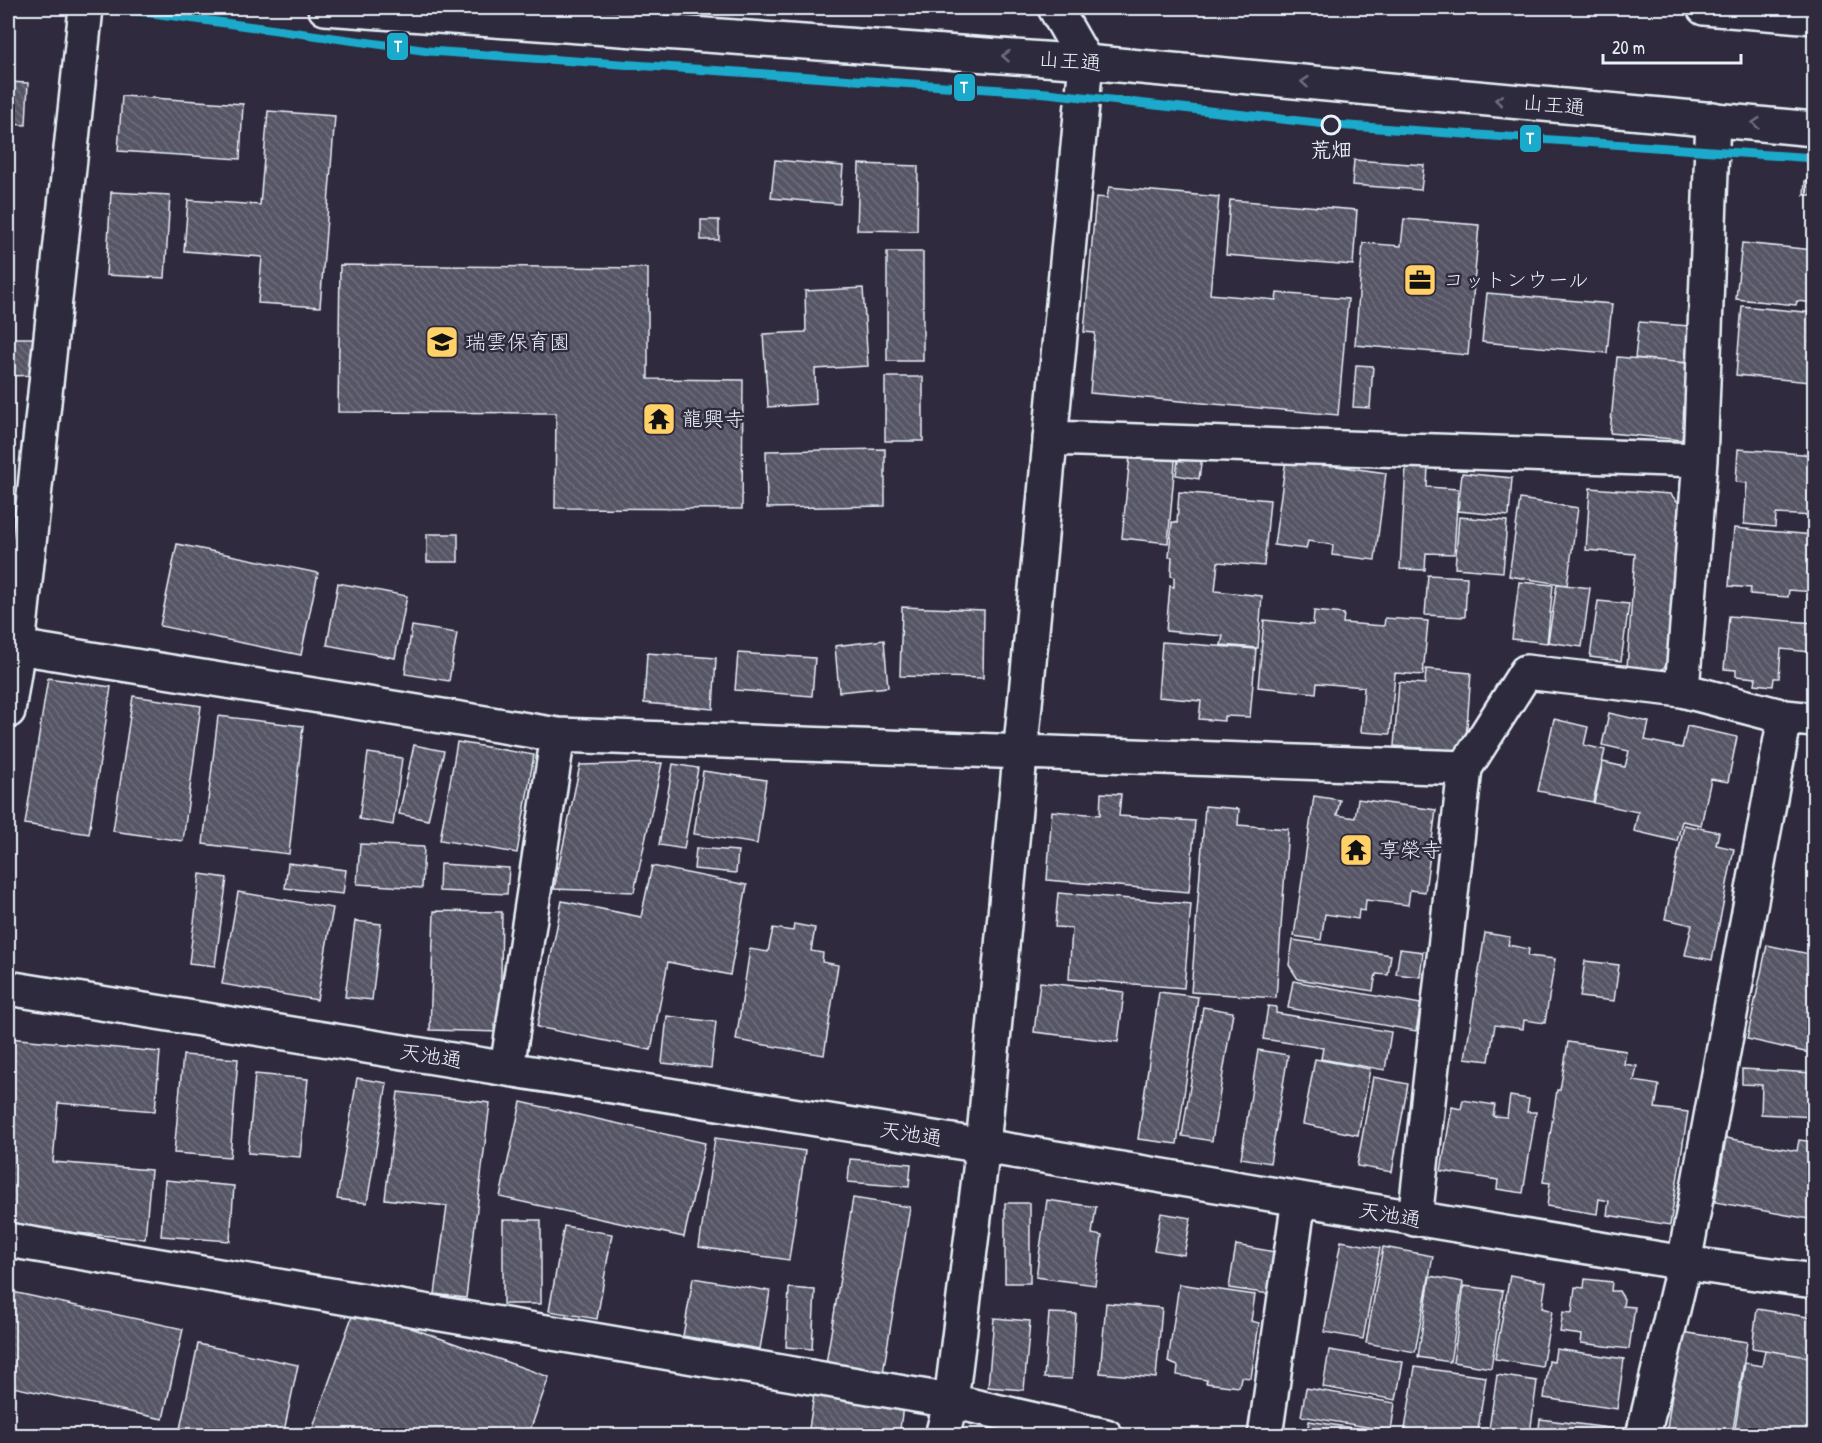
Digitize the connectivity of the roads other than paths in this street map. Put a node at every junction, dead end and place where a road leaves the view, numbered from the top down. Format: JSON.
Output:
{"nodes":[{"id":1,"x":86,"y":8,"type":"edge"},
{"id":2,"x":325,"y":8,"type":"edge"},
{"id":3,"x":1055,"y":8,"type":"edge"},
{"id":4,"x":1704,"y":8,"type":"edge"},
{"id":5,"x":1815,"y":17,"type":"edge"},
{"id":6,"x":1086,"y":62,"type":"junction"},
{"id":7,"x":1713,"y":119,"type":"junction"},
{"id":8,"x":1815,"y":129,"type":"edge"},
{"id":9,"x":1050,"y":438,"type":"junction"},
{"id":10,"x":1700,"y":460,"type":"junction"},
{"id":11,"x":18,"y":647,"type":"junction"},
{"id":12,"x":1682,"y":690,"type":"junction"},
{"id":13,"x":8,"y":711,"type":"edge"},
{"id":14,"x":1800,"y":719,"type":"edge"},
{"id":15,"x":558,"y":735,"type":"junction"},
{"id":16,"x":1020,"y":753,"type":"junction"},
{"id":17,"x":1465,"y":768,"type":"junction"},
{"id":18,"x":8,"y":988,"type":"edge"},
{"id":19,"x":507,"y":1068,"type":"junction"},
{"id":20,"x":983,"y":1146,"type":"junction"},
{"id":21,"x":1299,"y":1198,"type":"junction"},
{"id":22,"x":1415,"y":1219,"type":"junction"},
{"id":23,"x":8,"y":1240,"type":"edge"},
{"id":24,"x":1684,"y":1263,"type":"junction"},
{"id":25,"x":1815,"y":1281,"type":"edge"},
{"id":26,"x":951,"y":1401,"type":"junction"},
{"id":27,"x":942,"y":1436,"type":"edge"},
{"id":28,"x":1106,"y":1436,"type":"edge"},
{"id":29,"x":1265,"y":1436,"type":"edge"},
{"id":30,"x":1643,"y":1436,"type":"edge"}],
"edges":[{"from":1,"to":11,"type":"street"},
{"from":6,"to":2,"type":"street","name":"山王通","one_way":true},
{"from":3,"to":6,"type":"street"},
{"from":4,"to":5,"type":"street"},
{"from":7,"to":6,"type":"street","name":"山王通","one_way":true},
{"from":6,"to":9,"type":"street"},
{"from":8,"to":7,"type":"street","name":"山王通","one_way":true},
{"from":7,"to":10,"type":"street"},
{"from":9,"to":10,"type":"street"},
{"from":9,"to":16,"type":"street"},
{"from":10,"to":12,"type":"street"},
{"from":11,"to":13,"type":"street"},
{"from":11,"to":15,"type":"street"},
{"from":12,"to":14,"type":"street"},
{"from":12,"to":17,"type":"street"},
{"from":14,"to":24,"type":"street"},
{"from":15,"to":16,"type":"street"},
{"from":15,"to":19,"type":"street"},
{"from":16,"to":17,"type":"street"},
{"from":16,"to":20,"type":"street"},
{"from":17,"to":22,"type":"street"},
{"from":18,"to":19,"type":"street","name":"天池通"},
{"from":19,"to":20,"type":"street","name":"天池通"},
{"from":20,"to":21,"type":"street","name":"天池通"},
{"from":20,"to":26,"type":"street"},
{"from":21,"to":22,"type":"street","name":"天池通"},
{"from":21,"to":29,"type":"street"},
{"from":22,"to":24,"type":"street","name":"天池通"},
{"from":23,"to":26,"type":"street"},
{"from":24,"to":25,"type":"street","name":"天池通"},
{"from":24,"to":30,"type":"street"},
{"from":26,"to":27,"type":"street"},
{"from":26,"to":28,"type":"street"}]}
